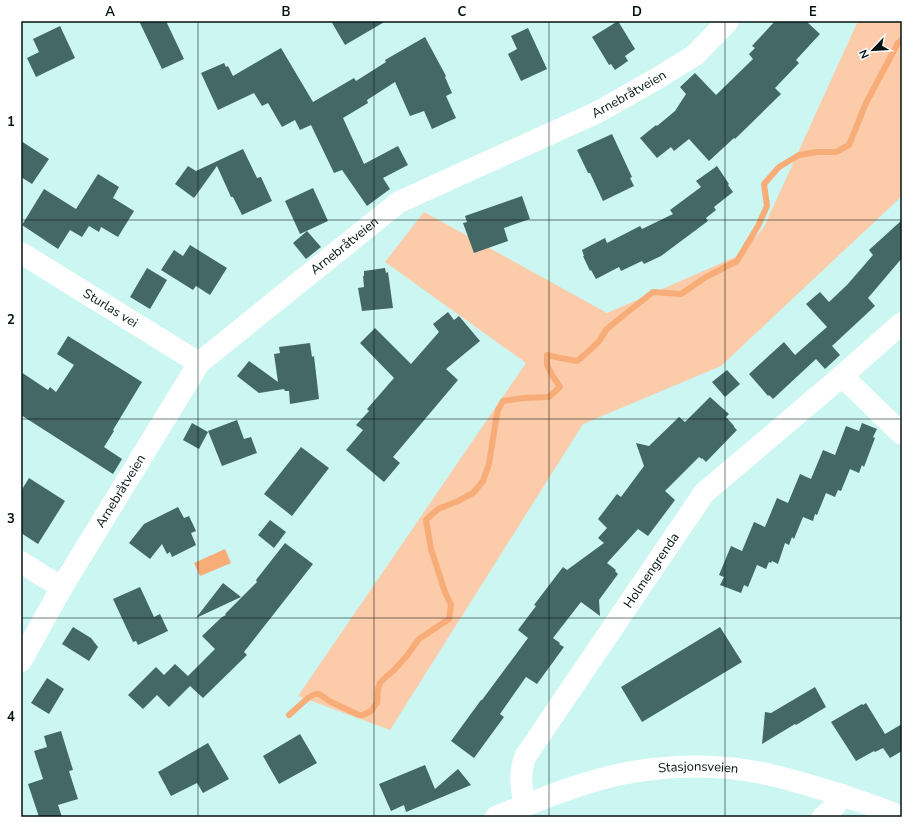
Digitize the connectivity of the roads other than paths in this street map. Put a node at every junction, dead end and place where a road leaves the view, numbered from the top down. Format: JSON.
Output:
{"nodes":[{"id":1,"x":728,"y":21,"type":"edge"},
{"id":2,"x":21,"y":253,"type":"edge"},
{"id":3,"x":902,"y":323,"type":"edge"},
{"id":4,"x":199,"y":363,"type":"junction"},
{"id":5,"x":842,"y":376,"type":"junction"},
{"id":6,"x":902,"y":434,"type":"edge"},
{"id":7,"x":21,"y":562,"type":"edge"},
{"id":8,"x":62,"y":587,"type":"junction"},
{"id":9,"x":21,"y":661,"type":"edge"},
{"id":10,"x":842,"y":796,"type":"junction"},
{"id":11,"x":525,"y":806,"type":"junction"},
{"id":12,"x":496,"y":817,"type":"edge"},
{"id":13,"x":823,"y":817,"type":"edge"},
{"id":14,"x":901,"y":817,"type":"edge"}],
"edges":[{"from":1,"to":4,"type":"street","name":"Arnebråtveien"},
{"from":2,"to":4,"type":"street","name":"Sturlas vei"},
{"from":3,"to":5,"type":"street","name":"Holmengrenda"},
{"from":4,"to":8,"type":"street","name":"Arnebråtveien"},
{"from":5,"to":6,"type":"street"},
{"from":5,"to":11,"type":"street","name":"Holmengrenda"},
{"from":7,"to":8,"type":"street"},
{"from":8,"to":9,"type":"street","name":"Arnebråtveien"},
{"from":10,"to":11,"type":"street","name":"Stasjonsveien"},
{"from":10,"to":13,"type":"street"},
{"from":10,"to":14,"type":"street","name":"Stasjonsveien"},
{"from":11,"to":12,"type":"street","name":"Stasjonsveien"}]}
